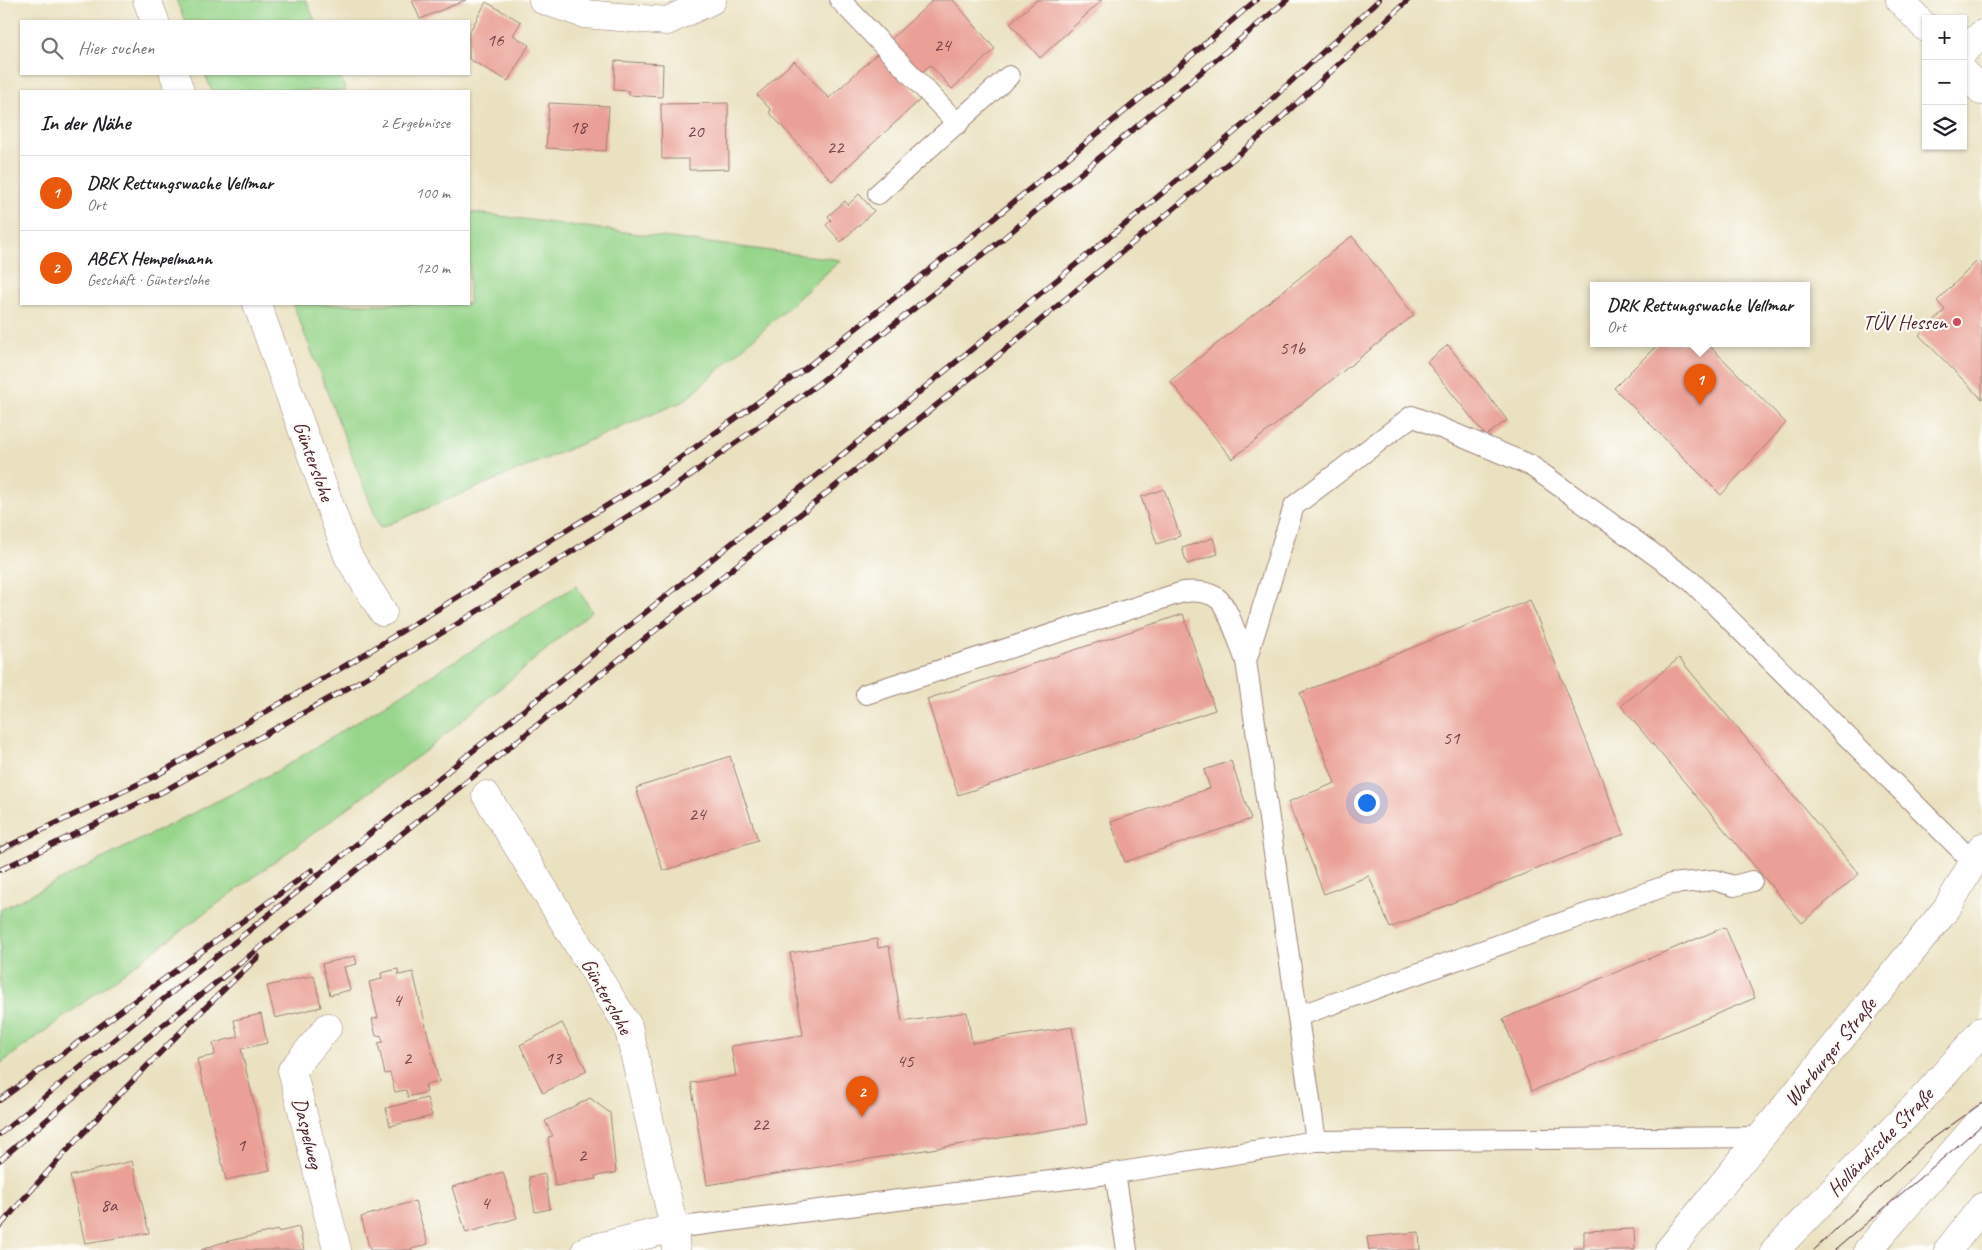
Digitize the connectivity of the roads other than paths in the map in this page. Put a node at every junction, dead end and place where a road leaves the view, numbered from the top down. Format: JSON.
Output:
{"nodes":[{"id":1,"x":147,"y":0,"type":"edge"},
{"id":2,"x":542,"y":0,"type":"edge"},
{"id":3,"x":712,"y":0,"type":"edge"},
{"id":4,"x":840,"y":0,"type":"edge"},
{"id":5,"x":1900,"y":0,"type":"edge"},
{"id":6,"x":155,"y":20,"type":"edge"},
{"id":7,"x":1922,"y":24,"type":"edge"},
{"id":8,"x":1982,"y":34,"type":"edge"},
{"id":9,"x":1967,"y":48,"type":"edge"},
{"id":10,"x":1967,"y":65,"type":"edge"},
{"id":11,"x":1982,"y":69,"type":"edge"},
{"id":12,"x":174,"y":75,"type":"edge"},
{"id":13,"x":1967,"y":75,"type":"edge"},
{"id":14,"x":1009,"y":76,"type":"dead end"},
{"id":15,"x":180,"y":90,"type":"edge"},
{"id":16,"x":1982,"y":92,"type":"edge"},
{"id":17,"x":958,"y":124,"type":"junction"},
{"id":18,"x":878,"y":194,"type":"dead end"},
{"id":19,"x":257,"y":305,"type":"edge"},
{"id":20,"x":383,"y":612,"type":"dead end"},
{"id":21,"x":1246,"y":661,"type":"junction"},
{"id":22,"x":866,"y":694,"type":"dead end"},
{"id":23,"x":486,"y":795,"type":"dead end"},
{"id":24,"x":1978,"y":855,"type":"edge"},
{"id":25,"x":1752,"y":881,"type":"dead end"},
{"id":26,"x":1298,"y":1016,"type":"junction"},
{"id":27,"x":328,"y":1027,"type":"dead end"},
{"id":28,"x":1982,"y":1030,"type":"edge"},
{"id":29,"x":1982,"y":1119,"type":"edge"},
{"id":30,"x":1761,"y":1137,"type":"junction"},
{"id":31,"x":1316,"y":1141,"type":"junction"},
{"id":32,"x":1115,"y":1173,"type":"junction"},
{"id":33,"x":1982,"y":1207,"type":"edge"},
{"id":34,"x":675,"y":1239,"type":"edge"},
{"id":35,"x":337,"y":1250,"type":"edge"},
{"id":36,"x":586,"y":1250,"type":"edge"},
{"id":37,"x":1127,"y":1250,"type":"edge"},
{"id":38,"x":1670,"y":1250,"type":"edge"},
{"id":39,"x":1775,"y":1250,"type":"edge"},
{"id":40,"x":1868,"y":1250,"type":"edge"},
{"id":41,"x":1948,"y":1250,"type":"edge"}],
"edges":[{"from":1,"to":6,"type":"main road"},
{"from":2,"to":3,"type":"main road"},
{"from":4,"to":17,"type":"lane"},
{"from":5,"to":7,"type":"main road"},
{"from":8,"to":9,"type":"main road"},
{"from":10,"to":11,"type":"main road"},
{"from":12,"to":15,"type":"main road"},
{"from":13,"to":16,"type":"main road"},
{"from":14,"to":17,"type":"lane"},
{"from":17,"to":18,"type":"lane"},
{"from":19,"to":20,"type":"main road","name":"Günterslohe"},
{"from":21,"to":22,"type":"lane"},
{"from":21,"to":24,"type":"lane"},
{"from":21,"to":26,"type":"lane"},
{"from":23,"to":34,"type":"main road","name":"Günterslohe"},
{"from":24,"to":30,"type":"main road","name":"Warburger Straße"},
{"from":25,"to":26,"type":"lane"},
{"from":26,"to":31,"type":"lane"},
{"from":27,"to":35,"type":"main road","name":"Daspelweg"},
{"from":28,"to":39,"type":"main road","name":"Holländische Straße"},
{"from":29,"to":40,"type":"main road"},
{"from":30,"to":31,"type":"lane"},
{"from":30,"to":38,"type":"main road","name":"Warburger Straße"},
{"from":31,"to":32,"type":"lane"},
{"from":32,"to":34,"type":"lane"},
{"from":32,"to":37,"type":"lane"},
{"from":33,"to":41,"type":"main road"},
{"from":34,"to":36,"type":"main road"}]}
